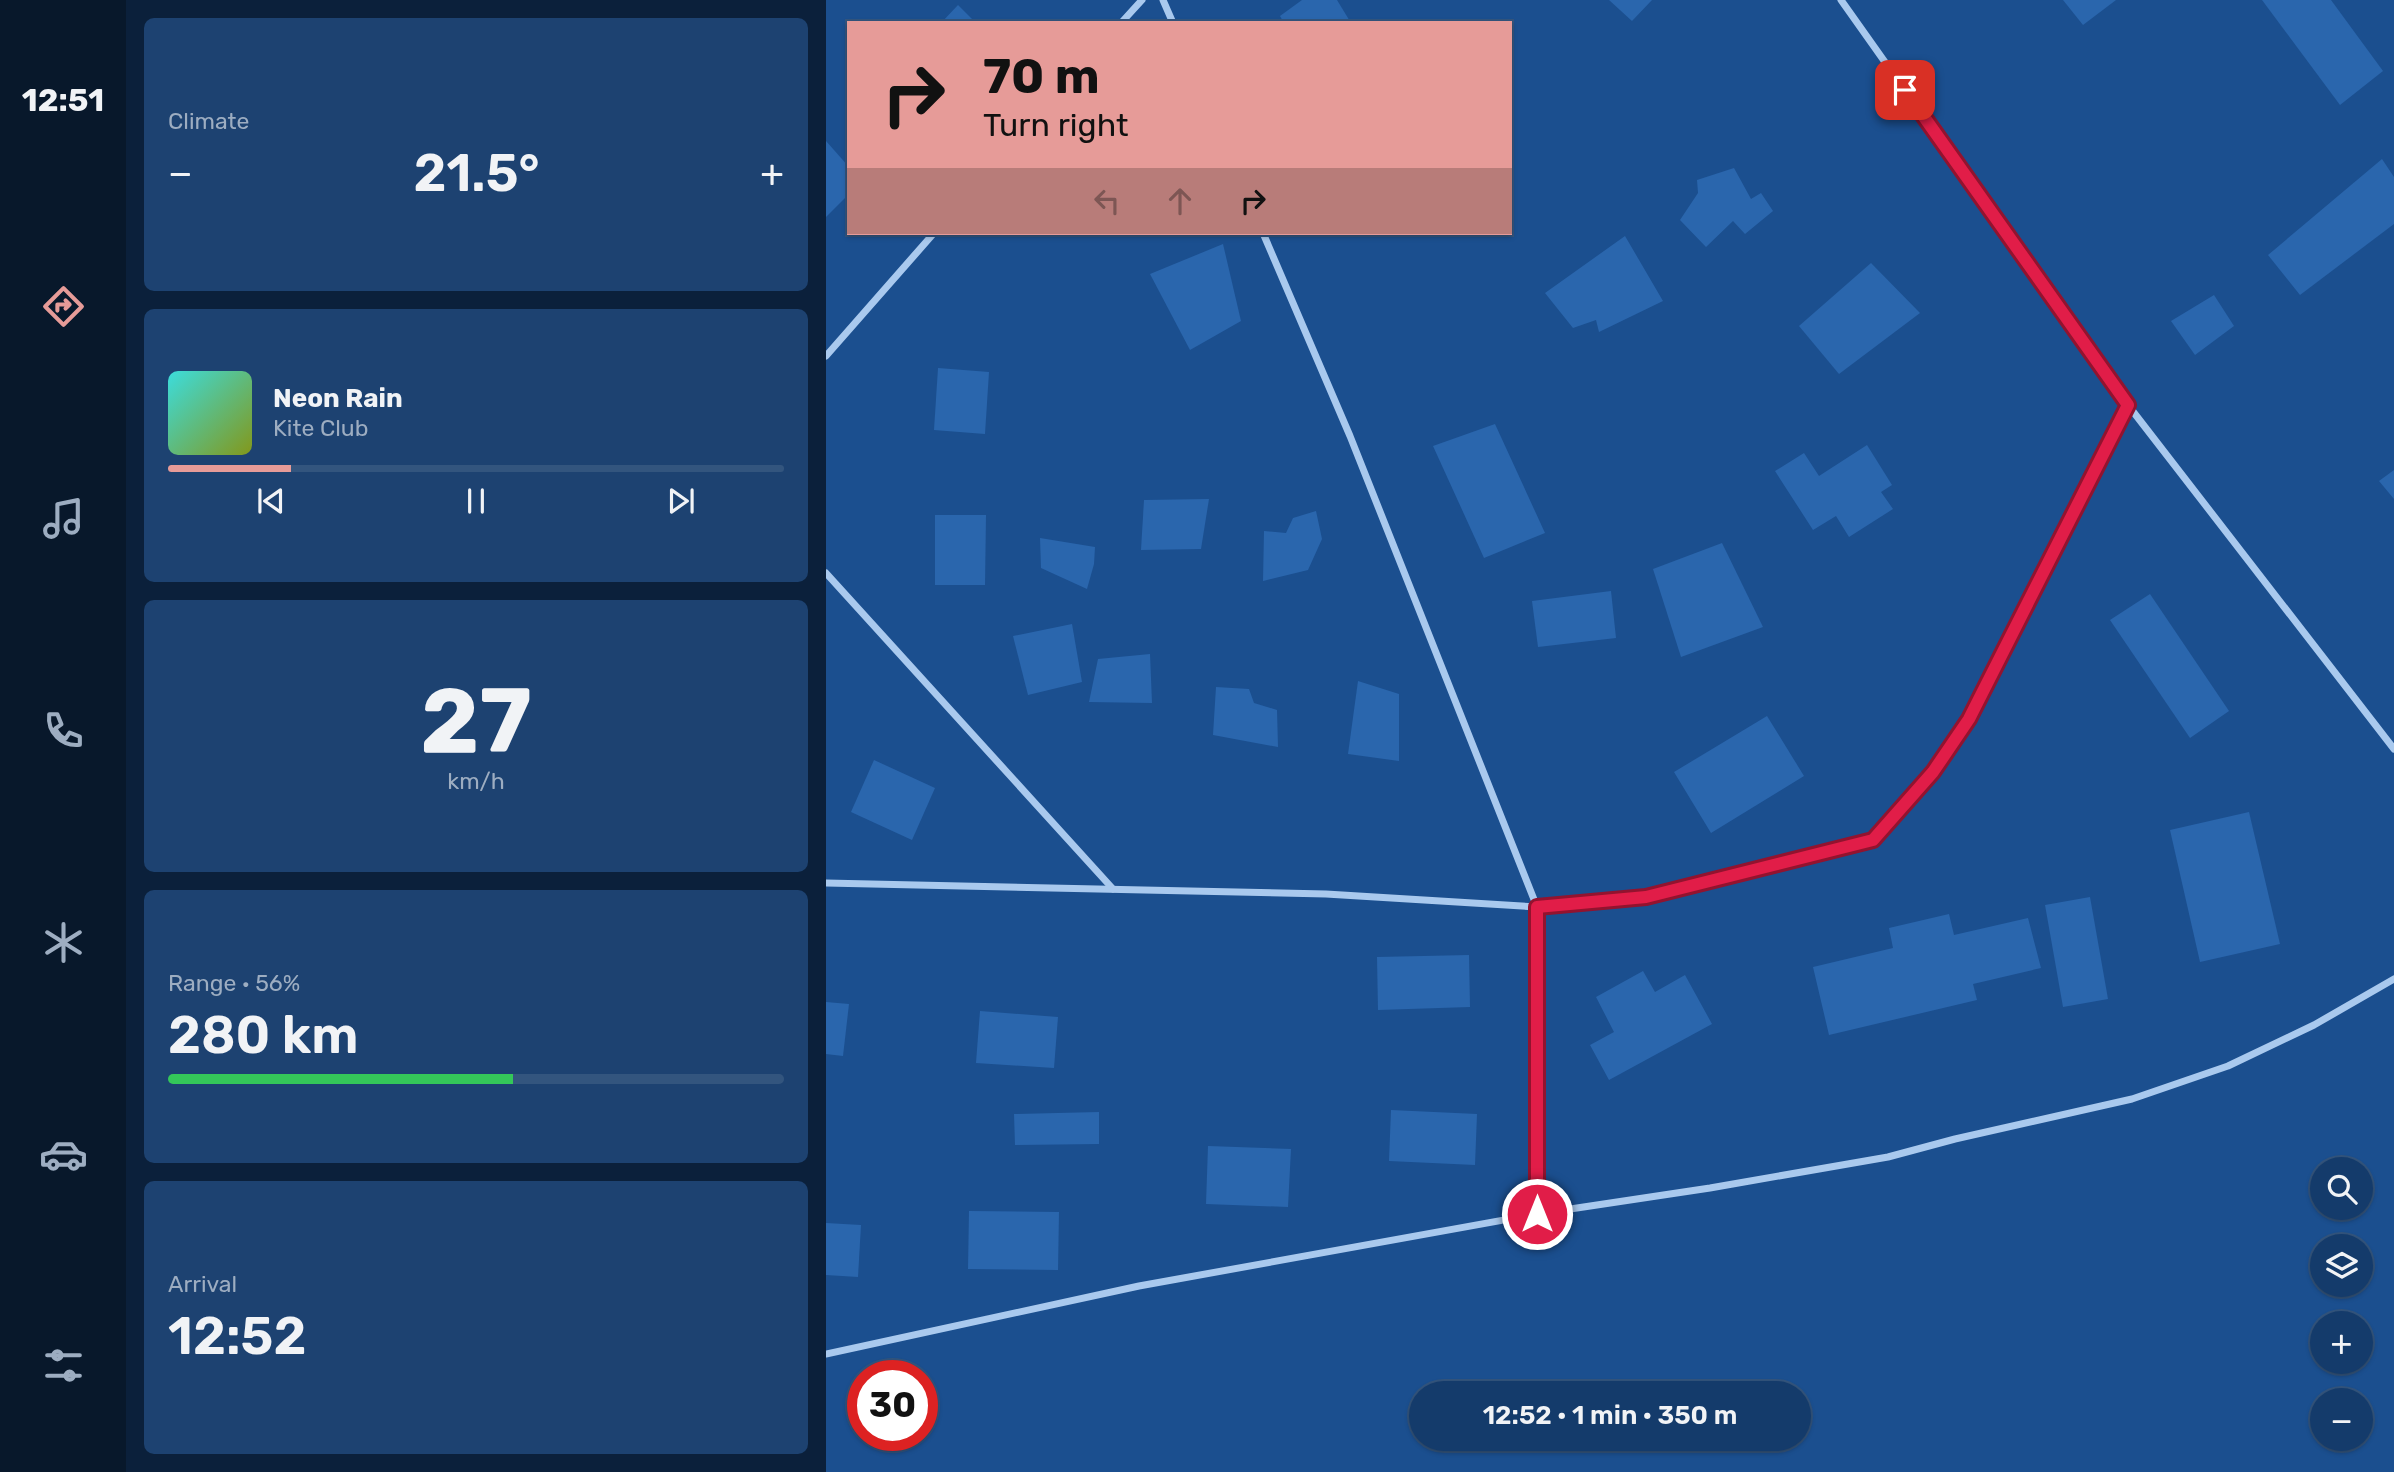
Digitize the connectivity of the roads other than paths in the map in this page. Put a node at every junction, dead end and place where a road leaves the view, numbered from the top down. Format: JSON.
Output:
{"nodes":[{"id":1,"x":1142,"y":0,"type":"edge"},
{"id":2,"x":1163,"y":0,"type":"edge"},
{"id":3,"x":1841,"y":0,"type":"edge"},
{"id":4,"x":1123,"y":21,"type":"edge"},
{"id":5,"x":1171,"y":21,"type":"edge"},
{"id":6,"x":932,"y":235,"type":"edge"},
{"id":7,"x":1264,"y":235,"type":"edge"},
{"id":8,"x":826,"y":356,"type":"edge"},
{"id":9,"x":2128,"y":405,"type":"junction"},
{"id":10,"x":826,"y":573,"type":"edge"},
{"id":11,"x":2394,"y":749,"type":"edge"},
{"id":12,"x":826,"y":883,"type":"edge"},
{"id":13,"x":1113,"y":889,"type":"junction"},
{"id":14,"x":1537,"y":907,"type":"junction"},
{"id":15,"x":2394,"y":979,"type":"edge"},
{"id":16,"x":1537,"y":1214,"type":"junction"},
{"id":17,"x":826,"y":1354,"type":"edge"}],
"edges":[{"from":1,"to":4,"type":"street"},
{"from":2,"to":5,"type":"street"},
{"from":3,"to":9,"type":"street"},
{"from":6,"to":8,"type":"street"},
{"from":7,"to":14,"type":"street"},
{"from":9,"to":11,"type":"street"},
{"from":9,"to":14,"type":"street"},
{"from":10,"to":13,"type":"street"},
{"from":12,"to":13,"type":"street"},
{"from":13,"to":14,"type":"street"},
{"from":14,"to":16,"type":"street"},
{"from":15,"to":16,"type":"street"},
{"from":16,"to":17,"type":"street"}]}
